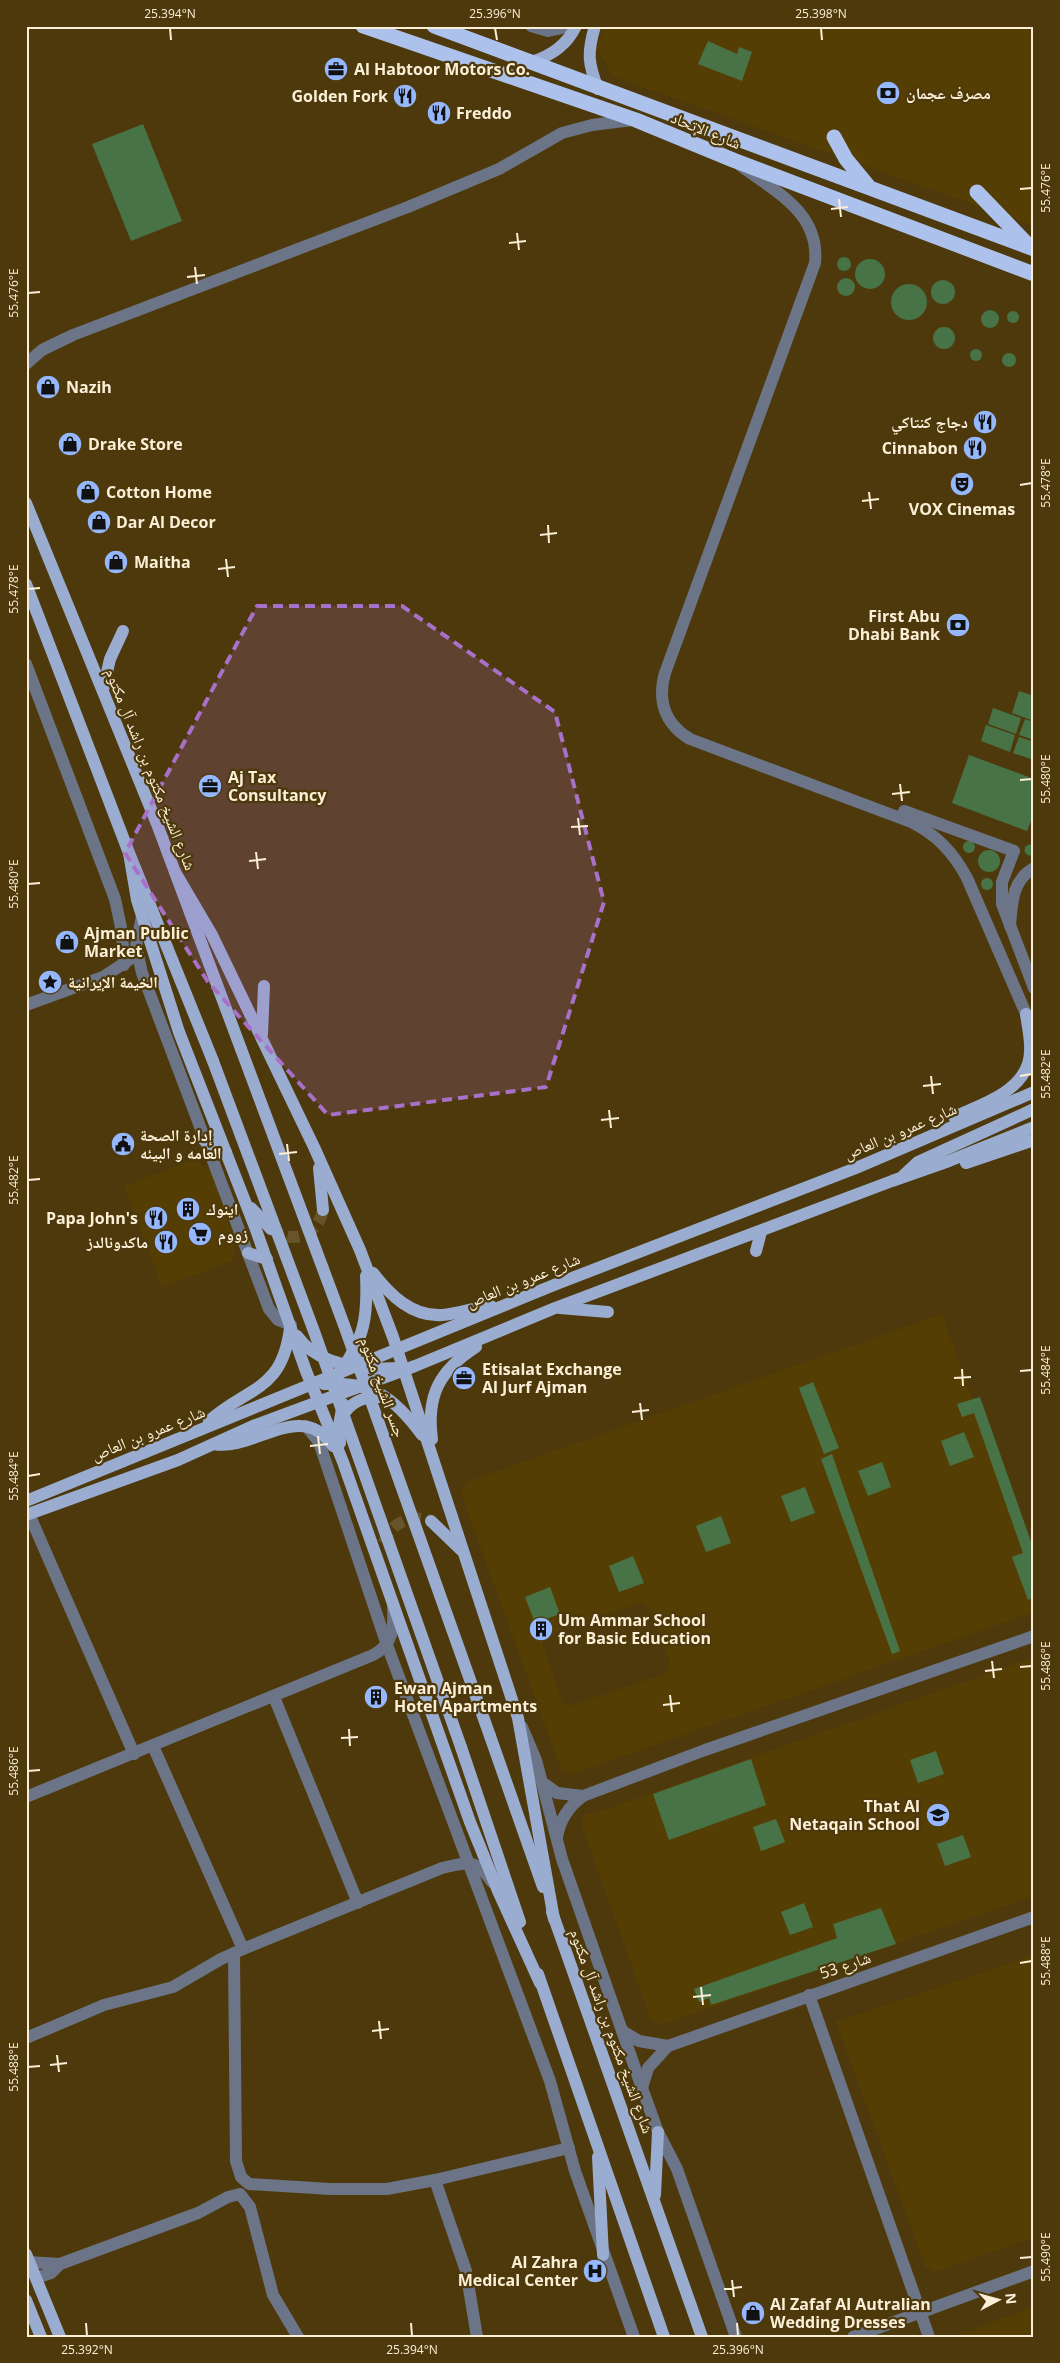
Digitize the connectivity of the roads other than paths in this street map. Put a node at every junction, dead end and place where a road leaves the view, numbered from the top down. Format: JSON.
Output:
{"nodes":[{"id":1,"x":363,"y":26,"type":"edge"},
{"id":2,"x":434,"y":26,"type":"edge"},
{"id":3,"x":531,"y":26,"type":"edge"},
{"id":4,"x":572,"y":26,"type":"edge"},
{"id":5,"x":576,"y":26,"type":"edge"},
{"id":6,"x":596,"y":26,"type":"edge"},
{"id":7,"x":559,"y":28,"type":"edge"},
{"id":8,"x":531,"y":62,"type":"junction"},
{"id":9,"x":598,"y":89,"type":"junction"},
{"id":10,"x":636,"y":120,"type":"junction"},
{"id":11,"x":834,"y":137,"type":"dead end"},
{"id":12,"x":733,"y":160,"type":"junction"},
{"id":13,"x":870,"y":188,"type":"junction"},
{"id":14,"x":977,"y":192,"type":"dead end"},
{"id":15,"x":1032,"y":249,"type":"edge"},
{"id":16,"x":1034,"y":274,"type":"edge"},
{"id":17,"x":26,"y":364,"type":"edge"},
{"id":18,"x":26,"y":503,"type":"edge"},
{"id":19,"x":26,"y":584,"type":"edge"},
{"id":20,"x":123,"y":631,"type":"dead end"},
{"id":21,"x":26,"y":664,"type":"edge"},
{"id":22,"x":103,"y":690,"type":"junction"},
{"id":23,"x":873,"y":807,"type":"junction"},
{"id":24,"x":129,"y":853,"type":"junction"},
{"id":25,"x":1034,"y":868,"type":"edge"},
{"id":26,"x":175,"y":872,"type":"junction"},
{"id":27,"x":142,"y":916,"type":"junction"},
{"id":28,"x":1010,"y":930,"type":"junction"},
{"id":29,"x":136,"y":954,"type":"junction"},
{"id":30,"x":124,"y":965,"type":"junction"},
{"id":31,"x":264,"y":986,"type":"dead end"},
{"id":32,"x":1034,"y":988,"type":"edge"},
{"id":33,"x":26,"y":1005,"type":"edge"},
{"id":34,"x":1026,"y":1014,"type":"junction"},
{"id":35,"x":1034,"y":1033,"type":"edge"},
{"id":36,"x":262,"y":1037,"type":"junction"},
{"id":37,"x":241,"y":1049,"type":"joint"},
{"id":38,"x":1034,"y":1092,"type":"edge"},
{"id":39,"x":1034,"y":1109,"type":"edge"},
{"id":40,"x":1034,"y":1127,"type":"edge"},
{"id":41,"x":937,"y":1133,"type":"junction"},
{"id":42,"x":204,"y":1140,"type":"junction"},
{"id":43,"x":1034,"y":1140,"type":"edge"},
{"id":44,"x":314,"y":1147,"type":"junction"},
{"id":45,"x":226,"y":1152,"type":"junction"},
{"id":46,"x":949,"y":1161,"type":"junction"},
{"id":47,"x":902,"y":1178,"type":"junction"},
{"id":48,"x":243,"y":1195,"type":"junction"},
{"id":49,"x":323,"y":1210,"type":"tunnel mouth"},
{"id":50,"x":271,"y":1229,"type":"tunnel mouth"},
{"id":51,"x":761,"y":1232,"type":"junction"},
{"id":52,"x":756,"y":1252,"type":"dead end"},
{"id":53,"x":248,"y":1253,"type":"junction"},
{"id":54,"x":267,"y":1259,"type":"junction"},
{"id":55,"x":365,"y":1263,"type":"junction"},
{"id":56,"x":506,"y":1305,"type":"junction"},
{"id":57,"x":555,"y":1308,"type":"junction"},
{"id":58,"x":608,"y":1312,"type":"dead end"},
{"id":59,"x":291,"y":1325,"type":"junction"},
{"id":60,"x":503,"y":1329,"type":"junction"},
{"id":61,"x":404,"y":1362,"type":"junction"},
{"id":62,"x":372,"y":1368,"type":"junction"},
{"id":63,"x":343,"y":1372,"type":"junction"},
{"id":64,"x":312,"y":1385,"type":"junction"},
{"id":65,"x":354,"y":1386,"type":"junction"},
{"id":66,"x":390,"y":1400,"type":"junction"},
{"id":67,"x":319,"y":1403,"type":"junction"},
{"id":68,"x":338,"y":1425,"type":"junction"},
{"id":69,"x":306,"y":1426,"type":"junction"},
{"id":70,"x":204,"y":1427,"type":"junction"},
{"id":71,"x":428,"y":1443,"type":"junction"},
{"id":72,"x":211,"y":1444,"type":"junction"},
{"id":73,"x":434,"y":1459,"type":"junction"},
{"id":74,"x":343,"y":1462,"type":"junction"},
{"id":75,"x":26,"y":1501,"type":"edge"},
{"id":76,"x":28,"y":1515,"type":"edge"},
{"id":77,"x":431,"y":1521,"type":"tunnel mouth"},
{"id":78,"x":384,"y":1545,"type":"tunnel mouth"},
{"id":79,"x":464,"y":1553,"type":"junction"},
{"id":80,"x":381,"y":1570,"type":"junction"},
{"id":81,"x":393,"y":1605,"type":"junction"},
{"id":82,"x":1034,"y":1636,"type":"edge"},
{"id":83,"x":387,"y":1645,"type":"junction"},
{"id":84,"x":373,"y":1655,"type":"junction"},
{"id":85,"x":394,"y":1663,"type":"junction"},
{"id":86,"x":274,"y":1698,"type":"junction"},
{"id":87,"x":518,"y":1718,"type":"junction"},
{"id":88,"x":490,"y":1736,"type":"joint"},
{"id":89,"x":153,"y":1746,"type":"junction"},
{"id":90,"x":134,"y":1754,"type":"junction"},
{"id":91,"x":543,"y":1783,"type":"junction"},
{"id":92,"x":584,"y":1796,"type":"junction"},
{"id":93,"x":26,"y":1797,"type":"edge"},
{"id":94,"x":459,"y":1838,"type":"junction"},
{"id":95,"x":557,"y":1839,"type":"junction"},
{"id":96,"x":467,"y":1862,"type":"junction"},
{"id":97,"x":442,"y":1868,"type":"junction"},
{"id":98,"x":498,"y":1891,"type":"junction"},
{"id":99,"x":358,"y":1903,"type":"junction"},
{"id":100,"x":1034,"y":1917,"type":"edge"},
{"id":101,"x":554,"y":1919,"type":"junction"},
{"id":102,"x":238,"y":1951,"type":"junction"},
{"id":103,"x":540,"y":1982,"type":"junction"},
{"id":104,"x":809,"y":1995,"type":"junction"},
{"id":105,"x":622,"y":2031,"type":"junction"},
{"id":106,"x":26,"y":2038,"type":"edge"},
{"id":107,"x":668,"y":2046,"type":"junction"},
{"id":108,"x":642,"y":2088,"type":"junction"},
{"id":109,"x":658,"y":2132,"type":"junction"},
{"id":110,"x":598,"y":2145,"type":"junction"},
{"id":111,"x":569,"y":2148,"type":"junction"},
{"id":112,"x":435,"y":2180,"type":"junction"},
{"id":113,"x":246,"y":2181,"type":"junction"},
{"id":114,"x":240,"y":2194,"type":"junction"},
{"id":115,"x":655,"y":2200,"type":"junction"},
{"id":116,"x":603,"y":2255,"type":"junction"},
{"id":117,"x":60,"y":2264,"type":"junction"},
{"id":118,"x":30,"y":2267,"type":"edge"},
{"id":119,"x":1034,"y":2271,"type":"edge"},
{"id":120,"x":26,"y":2300,"type":"edge"},
{"id":121,"x":920,"y":2312,"type":"junction"},
{"id":122,"x":31,"y":2313,"type":"junction"},
{"id":123,"x":41,"y":2337,"type":"edge"},
{"id":124,"x":52,"y":2337,"type":"edge"},
{"id":125,"x":60,"y":2337,"type":"edge"},
{"id":126,"x":298,"y":2337,"type":"edge"},
{"id":127,"x":477,"y":2337,"type":"edge"},
{"id":128,"x":634,"y":2337,"type":"edge"},
{"id":129,"x":664,"y":2337,"type":"edge"},
{"id":130,"x":702,"y":2337,"type":"edge"},
{"id":131,"x":736,"y":2337,"type":"edge"},
{"id":132,"x":853,"y":2337,"type":"edge"},
{"id":133,"x":929,"y":2337,"type":"edge"}],
"edges":[{"from":1,"to":10,"type":"highway","name":"شارع الإتحاد"},
{"from":2,"to":8,"type":"highway","name":"شارع الإتحاد"},
{"from":3,"to":7,"type":"street"},
{"from":4,"to":7,"type":"street"},
{"from":5,"to":8,"type":"main road"},
{"from":6,"to":9,"type":"main road"},
{"from":8,"to":9,"type":"highway","name":"شارع الإتحاد"},
{"from":9,"to":13,"type":"highway","name":"شارع الإتحاد"},
{"from":10,"to":12,"type":"highway","name":"شارع الإتحاد"},
{"from":10,"to":17,"type":"street"},
{"from":11,"to":13,"type":"highway"},
{"from":12,"to":16,"type":"highway","name":"شارع الإتحاد"},
{"from":12,"to":23,"type":"street"},
{"from":13,"to":15,"type":"highway","name":"شارع الإتحاد"},
{"from":14,"to":15,"type":"highway"},
{"from":18,"to":22,"type":"main road","name":"شارع الشيخ مكتوم بن راشد آل مكتوم"},
{"from":19,"to":24,"type":"main road"},
{"from":20,"to":22,"type":"main road"},
{"from":21,"to":30,"type":"street"},
{"from":22,"to":26,"type":"main road","name":"شارع الشيخ مكتوم بن راشد آل مكتوم"},
{"from":23,"to":28,"type":"street"},
{"from":23,"to":34,"type":"street"},
{"from":24,"to":27,"type":"main road"},
{"from":24,"to":103,"type":"main road","bridge":true},
{"from":25,"to":28,"type":"street"},
{"from":26,"to":36,"type":"main road"},
{"from":26,"to":37,"type":"main road","name":"شارع الشيخ مكتوم بن راشد آل مكتوم"},
{"from":27,"to":29,"type":"street"},
{"from":27,"to":45,"type":"main road"},
{"from":28,"to":32,"type":"street"},
{"from":29,"to":30,"type":"street"},
{"from":29,"to":42,"type":"street"},
{"from":30,"to":33,"type":"street"},
{"from":31,"to":36,"type":"main road"},
{"from":34,"to":35,"type":"street"},
{"from":34,"to":41,"type":"main road"},
{"from":36,"to":44,"type":"main road"},
{"from":37,"to":88,"type":"main road","name":"جسر الشيخ مكتوم","bridge":true},
{"from":38,"to":41,"type":"main road","name":"شارع عمرو بن العاص"},
{"from":39,"to":47,"type":"main road"},
{"from":40,"to":46,"type":"main road","name":"شارع عمرو بن العاص"},
{"from":41,"to":56,"type":"main road","name":"شارع عمرو بن العاص"},
{"from":42,"to":45,"type":"main road"},
{"from":42,"to":53,"type":"street"},
{"from":43,"to":46,"type":"main road"},
{"from":44,"to":49,"type":"main road"},
{"from":44,"to":55,"type":"main road"},
{"from":45,"to":48,"type":"main road"},
{"from":46,"to":47,"type":"main road","name":"شارع عمرو بن العاص"},
{"from":47,"to":51,"type":"main road","name":"شارع عمرو بن العاص"},
{"from":48,"to":50,"type":"main road"},
{"from":48,"to":54,"type":"main road"},
{"from":51,"to":52,"type":"main road"},
{"from":51,"to":57,"type":"main road","name":"شارع عمرو بن العاص"},
{"from":53,"to":54,"type":"main road"},
{"from":53,"to":59,"type":"street"},
{"from":54,"to":59,"type":"main road"},
{"from":55,"to":56,"type":"main road"},
{"from":55,"to":61,"type":"main road"},
{"from":55,"to":63,"type":"main road"},
{"from":56,"to":61,"type":"main road"},
{"from":57,"to":58,"type":"main road"},
{"from":57,"to":60,"type":"main road","name":"شارع عمرو بن العاص"},
{"from":59,"to":63,"type":"main road"},
{"from":59,"to":64,"type":"main road"},
{"from":59,"to":70,"type":"main road"},
{"from":60,"to":61,"type":"main road","name":"شارع عمرو بن العاص"},
{"from":60,"to":73,"type":"main road"},
{"from":61,"to":62,"type":"main road"},
{"from":61,"to":63,"type":"main road","name":"شارع عمرو بن العاص"},
{"from":61,"to":65,"type":"main road","name":"شارع عمرو بن العاص"},
{"from":61,"to":71,"type":"main road"},
{"from":62,"to":63,"type":"main road"},
{"from":62,"to":65,"type":"main road"},
{"from":63,"to":64,"type":"main road","name":"شارع عمرو بن العاص"},
{"from":63,"to":65,"type":"main road"},
{"from":63,"to":67,"type":"main road"},
{"from":64,"to":67,"type":"main road"},
{"from":64,"to":70,"type":"main road","name":"شارع عمرو بن العاص"},
{"from":65,"to":66,"type":"main road"},
{"from":65,"to":67,"type":"main road","name":"شارع عمرو بن العاص"},
{"from":65,"to":68,"type":"main road"},
{"from":66,"to":68,"type":"main road"},
{"from":66,"to":71,"type":"main road"},
{"from":67,"to":72,"type":"main road","name":"شارع عمرو بن العاص"},
{"from":67,"to":74,"type":"main road"},
{"from":68,"to":74,"type":"main road"},
{"from":69,"to":72,"type":"main road"},
{"from":69,"to":74,"type":"main road"},
{"from":69,"to":83,"type":"street"},
{"from":70,"to":75,"type":"main road","name":"شارع عمرو بن العاص"},
{"from":71,"to":73,"type":"main road"},
{"from":72,"to":76,"type":"main road","name":"شارع عمرو بن العاص"},
{"from":73,"to":79,"type":"main road"},
{"from":74,"to":80,"type":"main road"},
{"from":76,"to":90,"type":"street"},
{"from":77,"to":79,"type":"main road"},
{"from":78,"to":80,"type":"main road"},
{"from":79,"to":87,"type":"main road"},
{"from":80,"to":81,"type":"main road"},
{"from":81,"to":83,"type":"street"},
{"from":81,"to":98,"type":"main road"},
{"from":82,"to":92,"type":"street"},
{"from":83,"to":84,"type":"street"},
{"from":83,"to":85,"type":"street"},
{"from":84,"to":85,"type":"street"},
{"from":84,"to":86,"type":"street"},
{"from":85,"to":94,"type":"street"},
{"from":86,"to":89,"type":"street"},
{"from":86,"to":99,"type":"street"},
{"from":87,"to":91,"type":"street"},
{"from":87,"to":101,"type":"main road"},
{"from":88,"to":101,"type":"main road","name":"شارع الشيخ مكتوم بن راشد آل مكتوم"},
{"from":89,"to":90,"type":"street"},
{"from":89,"to":102,"type":"street"},
{"from":90,"to":93,"type":"street"},
{"from":91,"to":92,"type":"street"},
{"from":91,"to":95,"type":"street"},
{"from":92,"to":95,"type":"street"},
{"from":94,"to":96,"type":"street"},
{"from":94,"to":97,"type":"street"},
{"from":95,"to":105,"type":"street"},
{"from":96,"to":97,"type":"street"},
{"from":96,"to":98,"type":"street"},
{"from":96,"to":111,"type":"street"},
{"from":97,"to":99,"type":"street"},
{"from":98,"to":103,"type":"main road"},
{"from":99,"to":102,"type":"street"},
{"from":100,"to":104,"type":"street","name":"شارع 53"},
{"from":101,"to":115,"type":"main road","name":"شارع الشيخ مكتوم بن راشد آل مكتوم"},
{"from":102,"to":106,"type":"street"},
{"from":102,"to":113,"type":"street"},
{"from":103,"to":110,"type":"main road"},
{"from":104,"to":107,"type":"street","name":"شارع 53"},
{"from":104,"to":121,"type":"street"},
{"from":105,"to":107,"type":"street"},
{"from":105,"to":108,"type":"street"},
{"from":107,"to":108,"type":"street","name":"شارع 53"},
{"from":108,"to":109,"type":"street"},
{"from":109,"to":115,"type":"main road"},
{"from":109,"to":131,"type":"street"},
{"from":110,"to":116,"type":"main road"},
{"from":110,"to":129,"type":"main road"},
{"from":111,"to":112,"type":"street"},
{"from":111,"to":116,"type":"street"},
{"from":112,"to":113,"type":"street"},
{"from":112,"to":127,"type":"street"},
{"from":113,"to":114,"type":"street"},
{"from":114,"to":117,"type":"street"},
{"from":114,"to":126,"type":"street"},
{"from":115,"to":130,"type":"main road","name":"شارع الشيخ مكتوم بن راشد آل مكتوم"},
{"from":116,"to":128,"type":"street"},
{"from":117,"to":118,"type":"street"},
{"from":117,"to":118,"type":"street"},
{"from":118,"to":125,"type":"main road"},
{"from":119,"to":121,"type":"street"},
{"from":120,"to":122,"type":"main road"},
{"from":121,"to":132,"type":"street"},
{"from":121,"to":133,"type":"street"},
{"from":122,"to":123,"type":"main road"},
{"from":122,"to":124,"type":"main road"}]}
